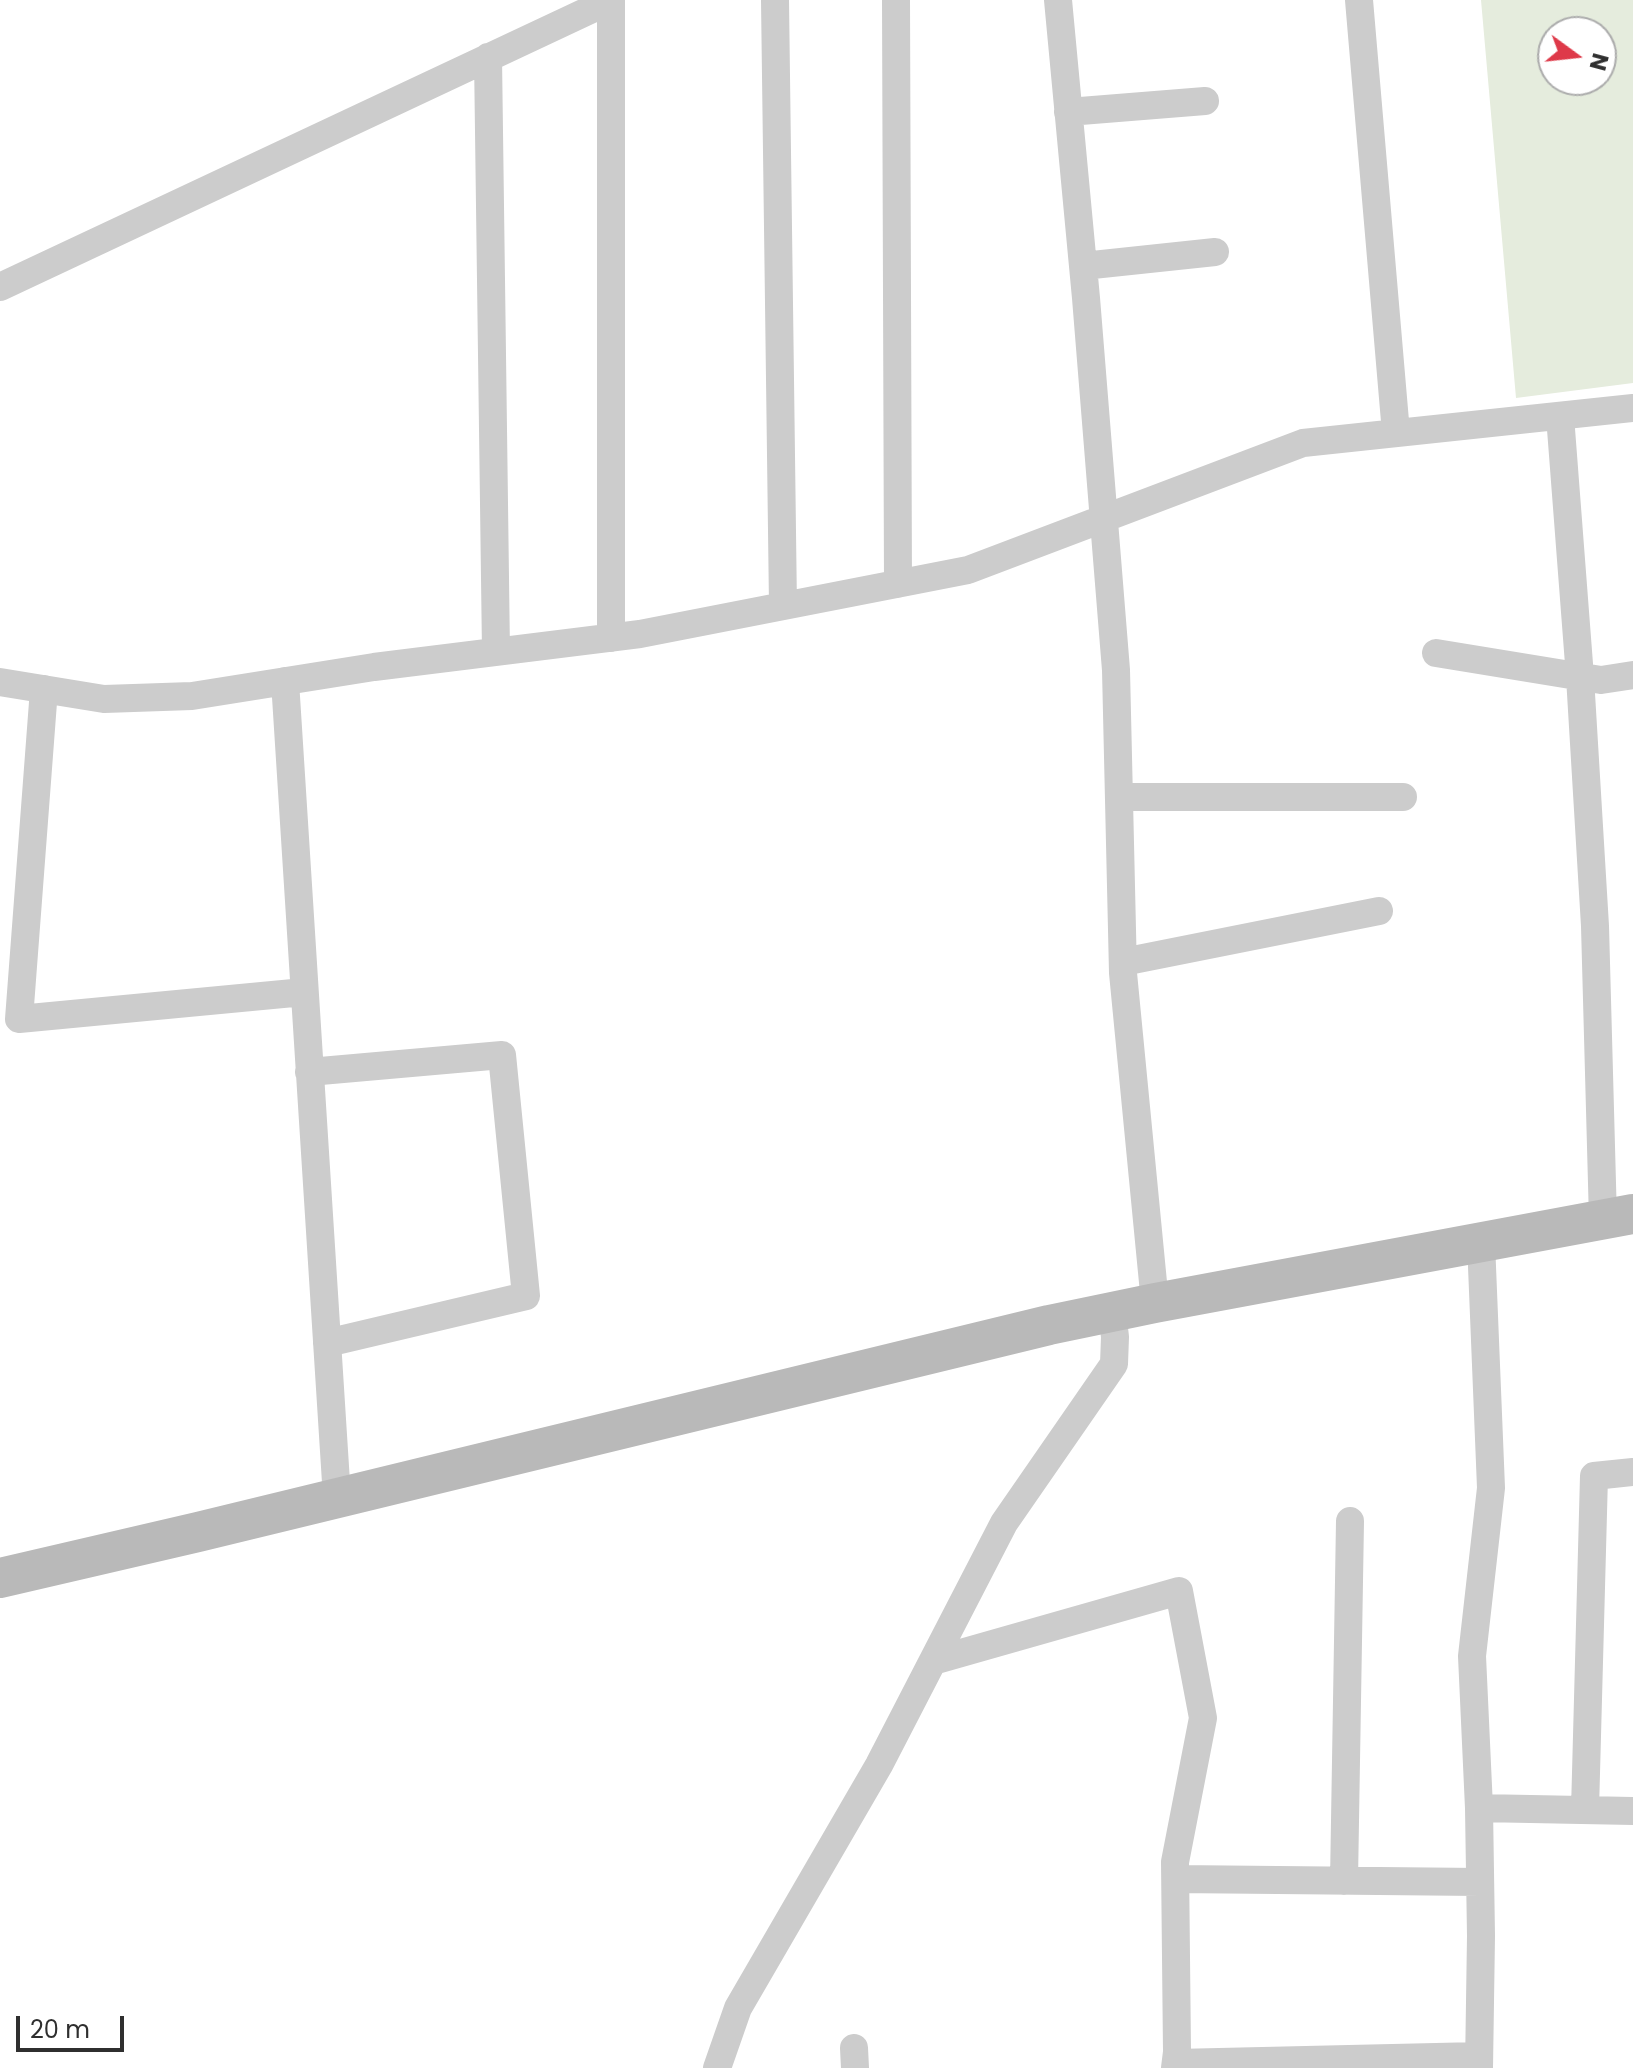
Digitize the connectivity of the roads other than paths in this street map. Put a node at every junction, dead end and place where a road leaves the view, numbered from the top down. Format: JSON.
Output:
{"nodes":[{"id":1,"x":611,"y":0,"type":"edge"},
{"id":2,"x":775,"y":0,"type":"edge"},
{"id":3,"x":896,"y":0,"type":"edge"},
{"id":4,"x":1058,"y":0,"type":"edge"},
{"id":5,"x":1359,"y":0,"type":"edge"},
{"id":6,"x":488,"y":57,"type":"junction"},
{"id":7,"x":1205,"y":101,"type":"dead end"},
{"id":8,"x":1068,"y":112,"type":"junction"},
{"id":9,"x":1215,"y":252,"type":"dead end"},
{"id":10,"x":1083,"y":266,"type":"junction"},
{"id":11,"x":0,"y":287,"type":"edge"},
{"id":12,"x":1633,"y":408,"type":"edge"},
{"id":13,"x":1560,"y":416,"type":"junction"},
{"id":14,"x":1396,"y":433,"type":"junction"},
{"id":15,"x":1103,"y":518,"type":"junction"},
{"id":16,"x":898,"y":584,"type":"junction"},
{"id":17,"x":783,"y":606,"type":"junction"},
{"id":18,"x":611,"y":638,"type":"junction"},
{"id":19,"x":496,"y":652,"type":"junction"},
{"id":20,"x":1436,"y":653,"type":"dead end"},
{"id":21,"x":1633,"y":675,"type":"edge"},
{"id":22,"x":1580,"y":677,"type":"junction"},
{"id":23,"x":285,"y":681,"type":"junction"},
{"id":24,"x":0,"y":682,"type":"edge"},
{"id":25,"x":44,"y":689,"type":"junction"},
{"id":26,"x":1119,"y":797,"type":"junction"},
{"id":27,"x":1403,"y":797,"type":"dead end"},
{"id":28,"x":1379,"y":911,"type":"dead end"},
{"id":29,"x":1123,"y":962,"type":"junction"},
{"id":30,"x":304,"y":992,"type":"junction"},
{"id":31,"x":309,"y":1072,"type":"junction"},
{"id":32,"x":1618,"y":1217,"type":"edge"},
{"id":33,"x":1481,"y":1242,"type":"junction"},
{"id":34,"x":1155,"y":1303,"type":"junction"},
{"id":35,"x":1112,"y":1311,"type":"junction"},
{"id":36,"x":327,"y":1343,"type":"junction"},
{"id":37,"x":1633,"y":1472,"type":"edge"},
{"id":38,"x":337,"y":1498,"type":"junction"},
{"id":39,"x":1350,"y":1521,"type":"dead end"},
{"id":40,"x":0,"y":1578,"type":"edge"},
{"id":41,"x":933,"y":1661,"type":"junction"},
{"id":42,"x":1479,"y":1808,"type":"junction"},
{"id":43,"x":1585,"y":1810,"type":"junction"},
{"id":44,"x":1633,"y":1811,"type":"edge"},
{"id":45,"x":1176,"y":1879,"type":"junction"},
{"id":46,"x":1344,"y":1881,"type":"junction"},
{"id":47,"x":1480,"y":1882,"type":"junction"},
{"id":48,"x":1479,"y":2062,"type":"edge"},
{"id":49,"x":1176,"y":2066,"type":"edge"},
{"id":50,"x":717,"y":2068,"type":"edge"}],
"edges":[{"from":1,"to":6,"type":"street"},
{"from":1,"to":18,"type":"street"},
{"from":2,"to":17,"type":"street"},
{"from":3,"to":16,"type":"street"},
{"from":4,"to":8,"type":"street"},
{"from":5,"to":14,"type":"street"},
{"from":6,"to":11,"type":"street"},
{"from":6,"to":19,"type":"street"},
{"from":7,"to":8,"type":"street"},
{"from":8,"to":10,"type":"street"},
{"from":9,"to":10,"type":"street"},
{"from":10,"to":15,"type":"street"},
{"from":12,"to":13,"type":"street"},
{"from":13,"to":14,"type":"street"},
{"from":13,"to":22,"type":"street"},
{"from":14,"to":15,"type":"street"},
{"from":15,"to":16,"type":"street"},
{"from":15,"to":26,"type":"street"},
{"from":16,"to":17,"type":"street"},
{"from":17,"to":18,"type":"street"},
{"from":18,"to":19,"type":"street"},
{"from":19,"to":23,"type":"street"},
{"from":20,"to":22,"type":"street"},
{"from":21,"to":22,"type":"street"},
{"from":22,"to":32,"type":"street"},
{"from":23,"to":25,"type":"street"},
{"from":23,"to":30,"type":"street"},
{"from":24,"to":25,"type":"street"},
{"from":25,"to":30,"type":"street"},
{"from":26,"to":27,"type":"street"},
{"from":26,"to":29,"type":"street"},
{"from":28,"to":29,"type":"street"},
{"from":29,"to":34,"type":"street"},
{"from":30,"to":31,"type":"street"},
{"from":31,"to":36,"type":"street"},
{"from":31,"to":36,"type":"street"},
{"from":32,"to":33,"type":"street"},
{"from":33,"to":34,"type":"street"},
{"from":33,"to":42,"type":"street"},
{"from":34,"to":35,"type":"street"},
{"from":35,"to":38,"type":"street"},
{"from":35,"to":41,"type":"street"},
{"from":36,"to":38,"type":"street"},
{"from":37,"to":43,"type":"street"},
{"from":38,"to":40,"type":"street"},
{"from":39,"to":46,"type":"street"},
{"from":41,"to":45,"type":"street"},
{"from":41,"to":50,"type":"street"},
{"from":42,"to":43,"type":"street"},
{"from":42,"to":47,"type":"street"},
{"from":43,"to":44,"type":"street"},
{"from":45,"to":46,"type":"street"},
{"from":45,"to":49,"type":"street"},
{"from":46,"to":47,"type":"street"},
{"from":47,"to":48,"type":"street"},
{"from":48,"to":49,"type":"street"}]}
